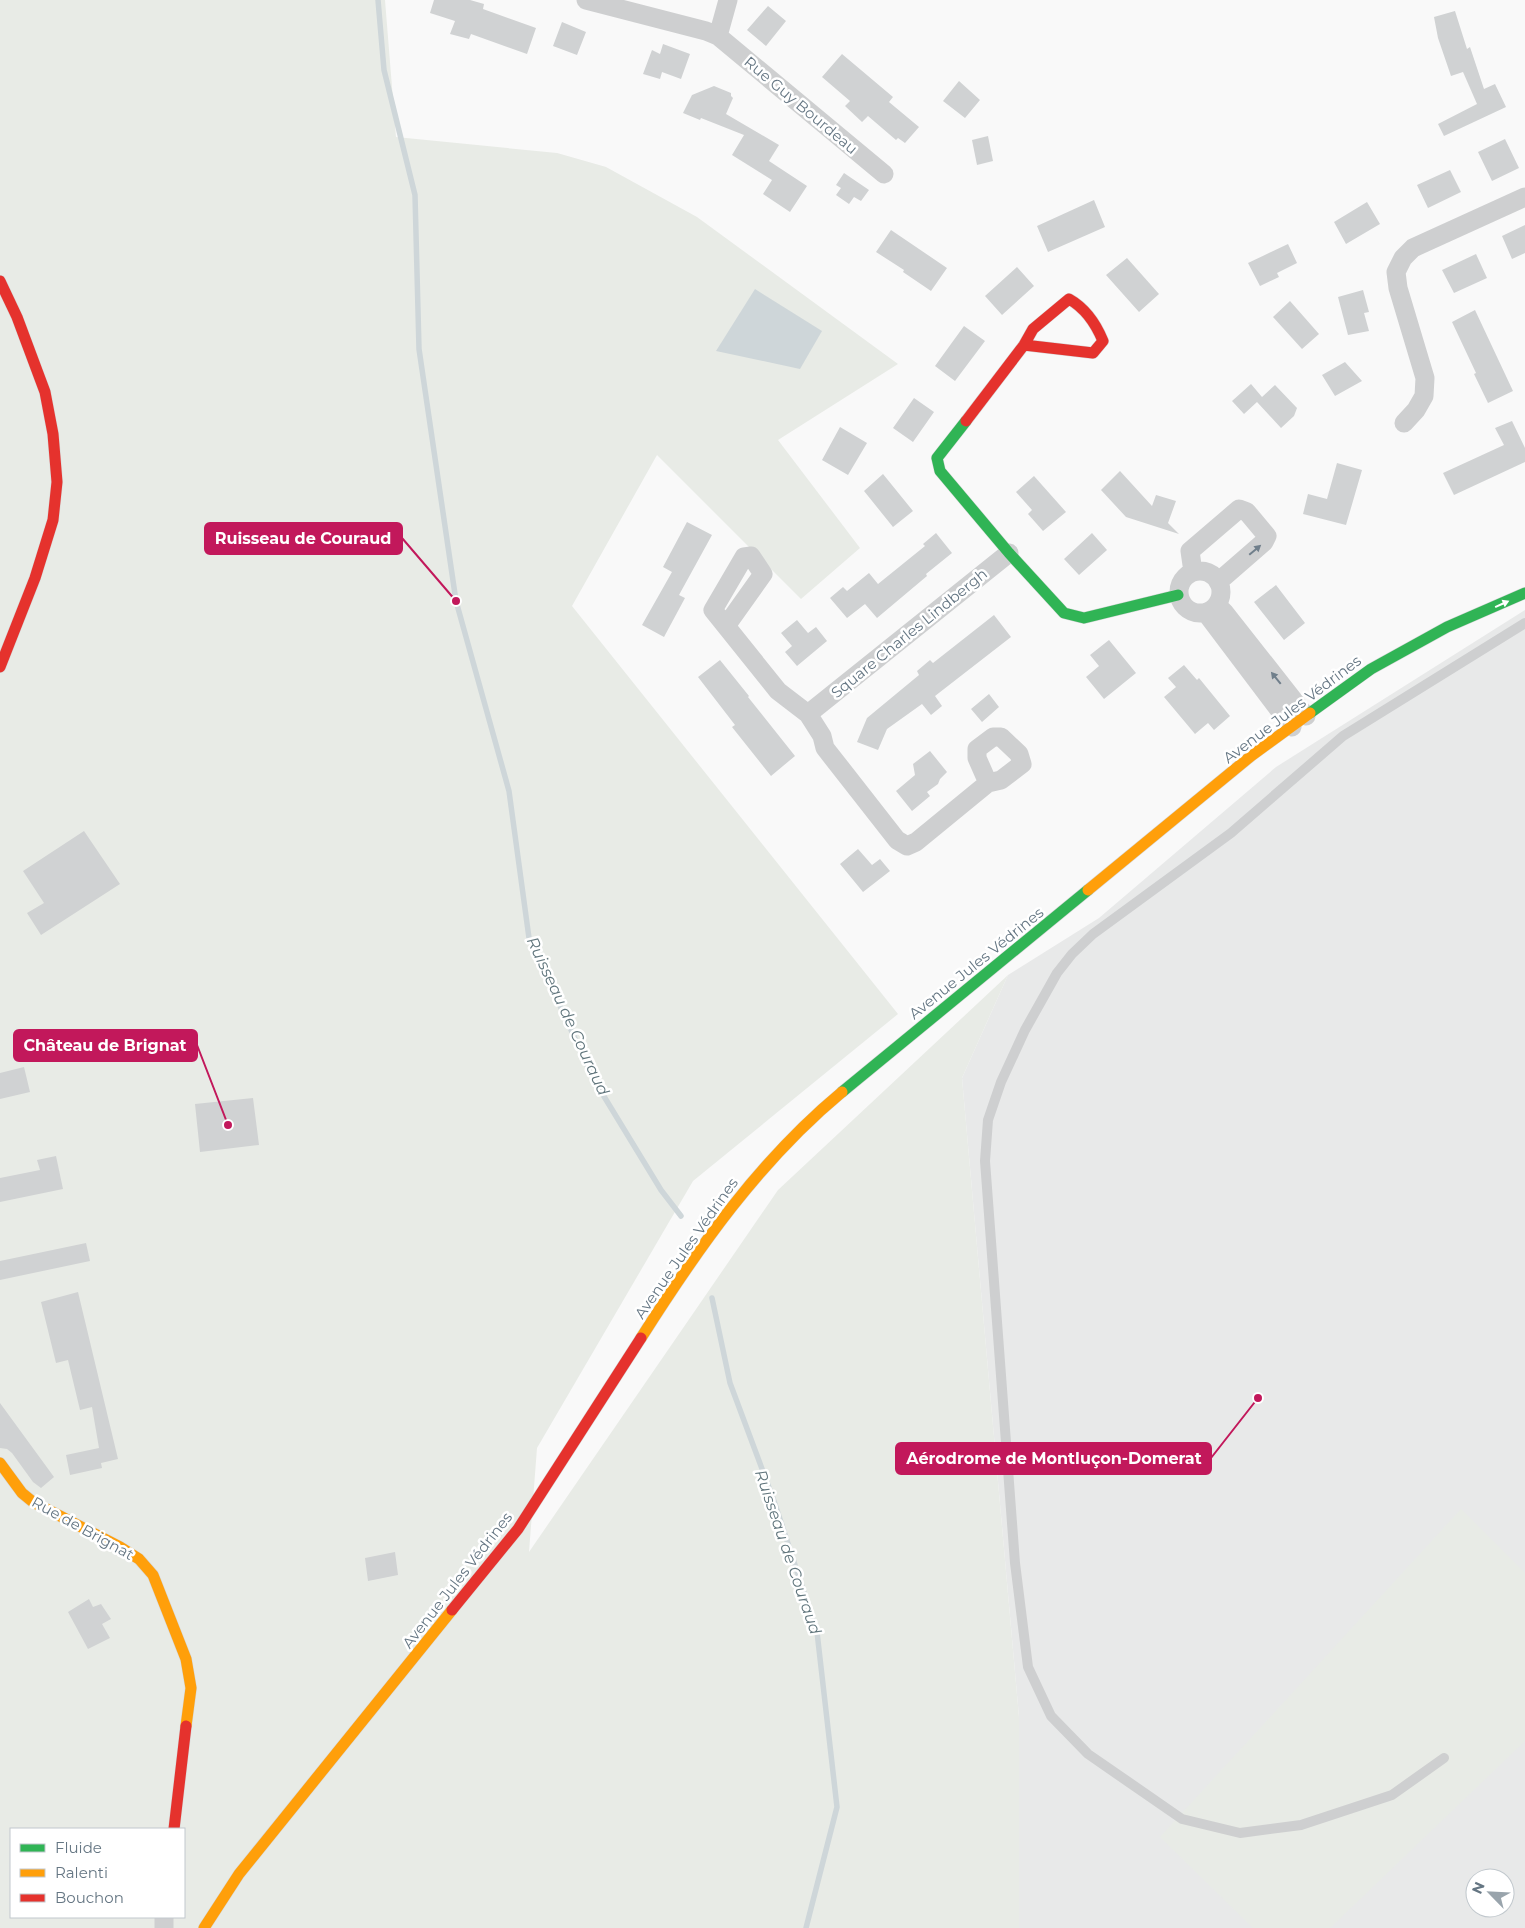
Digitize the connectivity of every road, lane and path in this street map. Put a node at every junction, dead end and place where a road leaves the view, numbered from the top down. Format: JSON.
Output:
{"nodes":[{"id":1,"x":586,"y":0,"type":"edge"},
{"id":2,"x":728,"y":0,"type":"edge"},
{"id":3,"x":718,"y":36,"type":"junction"},
{"id":4,"x":884,"y":174,"type":"dead end"},
{"id":5,"x":1525,"y":197,"type":"edge"},
{"id":6,"x":0,"y":281,"type":"edge"},
{"id":7,"x":1024,"y":345,"type":"junction"},
{"id":8,"x":1404,"y":423,"type":"dead end"},
{"id":9,"x":1009,"y":553,"type":"junction"},
{"id":10,"x":1193,"y":572,"type":"junction"},
{"id":11,"x":1218,"y":582,"type":"junction"},
{"id":12,"x":1178,"y":594,"type":"junction"},
{"id":13,"x":1525,"y":594,"type":"edge"},
{"id":14,"x":1492,"y":595,"type":"dead end"},
{"id":15,"x":1212,"y":609,"type":"junction"},
{"id":16,"x":1525,"y":623,"type":"edge"},
{"id":17,"x":726,"y":626,"type":"dead end"},
{"id":18,"x":1447,"y":627,"type":"junction"},
{"id":19,"x":0,"y":667,"type":"edge"},
{"id":20,"x":808,"y":714,"type":"junction"},
{"id":21,"x":1299,"y":722,"type":"junction"},
{"id":22,"x":988,"y":783,"type":"dead end"},
{"id":23,"x":0,"y":1463,"type":"edge"},
{"id":24,"x":1444,"y":1758,"type":"dead end"},
{"id":25,"x":174,"y":1828,"type":"edge"},
{"id":26,"x":204,"y":1928,"type":"edge"}],
"edges":[{"from":1,"to":3,"type":"street","name":"Rue Guy Bourdeau"},
{"from":2,"to":3,"type":"street"},
{"from":3,"to":4,"type":"street","name":"Rue Guy Bourdeau"},
{"from":5,"to":8,"type":"street"},
{"from":6,"to":19,"type":"main road"},
{"from":7,"to":7,"type":"main road"},
{"from":7,"to":9,"type":"main road"},
{"from":9,"to":12,"type":"main road"},
{"from":9,"to":20,"type":"street","name":"Square Charles Lindbergh"},
{"from":10,"to":11,"type":"street"},
{"from":11,"to":10,"type":"street","one_way":true},
{"from":10,"to":12,"type":"street"},
{"from":11,"to":15,"type":"street"},
{"from":12,"to":15,"type":"street"},
{"from":18,"to":13,"type":"main road","name":"Avenue Jules Védrines","one_way":true},
{"from":14,"to":18,"type":"main road","name":"Avenue Jules Védrines"},
{"from":15,"to":21,"type":"street"},
{"from":16,"to":24,"type":"lane"},
{"from":17,"to":20,"type":"street"},
{"from":18,"to":21,"type":"main road","name":"Avenue Jules Védrines"},
{"from":20,"to":22,"type":"street"},
{"from":21,"to":26,"type":"main road","name":"Avenue Jules Védrines"},
{"from":23,"to":25,"type":"main road","name":"Rue de Brignat"}]}
